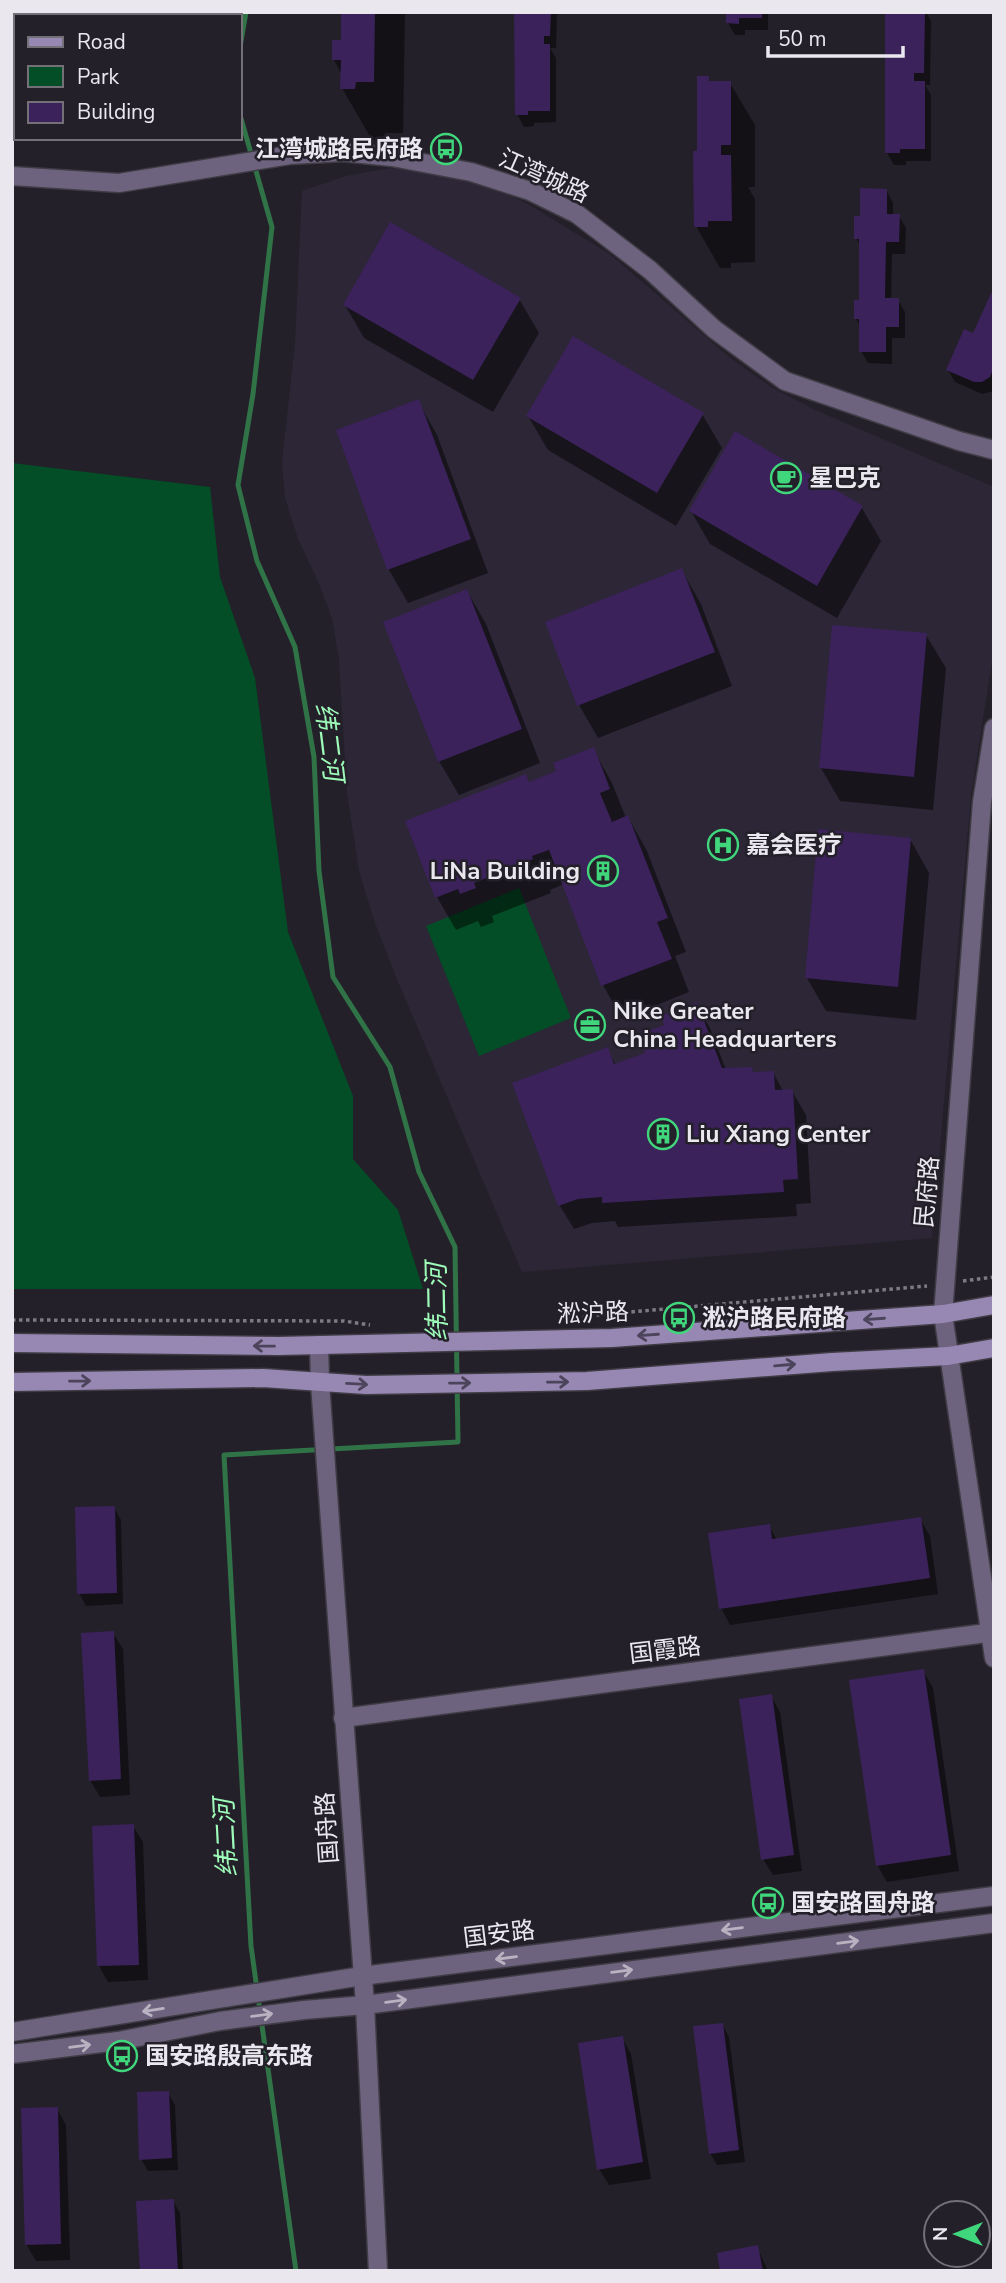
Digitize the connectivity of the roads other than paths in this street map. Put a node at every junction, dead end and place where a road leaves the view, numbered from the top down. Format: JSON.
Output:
{"nodes":[{"id":1,"x":12,"y":176,"type":"edge"},
{"id":2,"x":994,"y":450,"type":"edge"},
{"id":3,"x":994,"y":728,"type":"edge"},
{"id":4,"x":994,"y":1305,"type":"edge"},
{"id":5,"x":943,"y":1314,"type":"junction"},
{"id":6,"x":12,"y":1343,"type":"edge"},
{"id":7,"x":319,"y":1345,"type":"junction"},
{"id":8,"x":994,"y":1348,"type":"edge"},
{"id":9,"x":948,"y":1356,"type":"junction"},
{"id":10,"x":12,"y":1382,"type":"edge"},
{"id":11,"x":320,"y":1382,"type":"junction"},
{"id":12,"x":992,"y":1632,"type":"edge"},
{"id":13,"x":994,"y":1658,"type":"edge"},
{"id":14,"x":343,"y":1718,"type":"junction"},
{"id":15,"x":994,"y":1896,"type":"edge"},
{"id":16,"x":994,"y":1923,"type":"edge"},
{"id":17,"x":362,"y":1976,"type":"junction"},
{"id":18,"x":365,"y":2005,"type":"junction"},
{"id":19,"x":12,"y":2032,"type":"edge"},
{"id":20,"x":12,"y":2054,"type":"edge"},
{"id":21,"x":378,"y":2271,"type":"edge"}],
"edges":[{"from":1,"to":2,"type":"street","name":"江湾城路"},
{"from":3,"to":5,"type":"street","name":"民府路"},
{"from":4,"to":5,"type":"main road","name":"淞沪路"},
{"from":5,"to":7,"type":"main road","name":"淞沪路","one_way":true},
{"from":5,"to":9,"type":"street","name":"民府路"},
{"from":7,"to":6,"type":"main road","name":"淞沪路","one_way":true},
{"from":7,"to":11,"type":"street"},
{"from":8,"to":9,"type":"main road"},
{"from":11,"to":9,"type":"main road","one_way":true},
{"from":9,"to":12,"type":"street","name":"民府路"},
{"from":10,"to":11,"type":"main road","one_way":true},
{"from":11,"to":14,"type":"street","name":"国舟路"},
{"from":12,"to":13,"type":"street","name":"民府路"},
{"from":12,"to":14,"type":"street","name":"国霞路"},
{"from":14,"to":17,"type":"street","name":"国舟路"},
{"from":15,"to":17,"type":"street","name":"国安路","one_way":true},
{"from":18,"to":16,"type":"street","one_way":true},
{"from":17,"to":18,"type":"street","name":"国舟路"},
{"from":17,"to":19,"type":"street","name":"国安路","one_way":true},
{"from":20,"to":18,"type":"street","one_way":true},
{"from":18,"to":21,"type":"street","name":"国舟路"}]}
